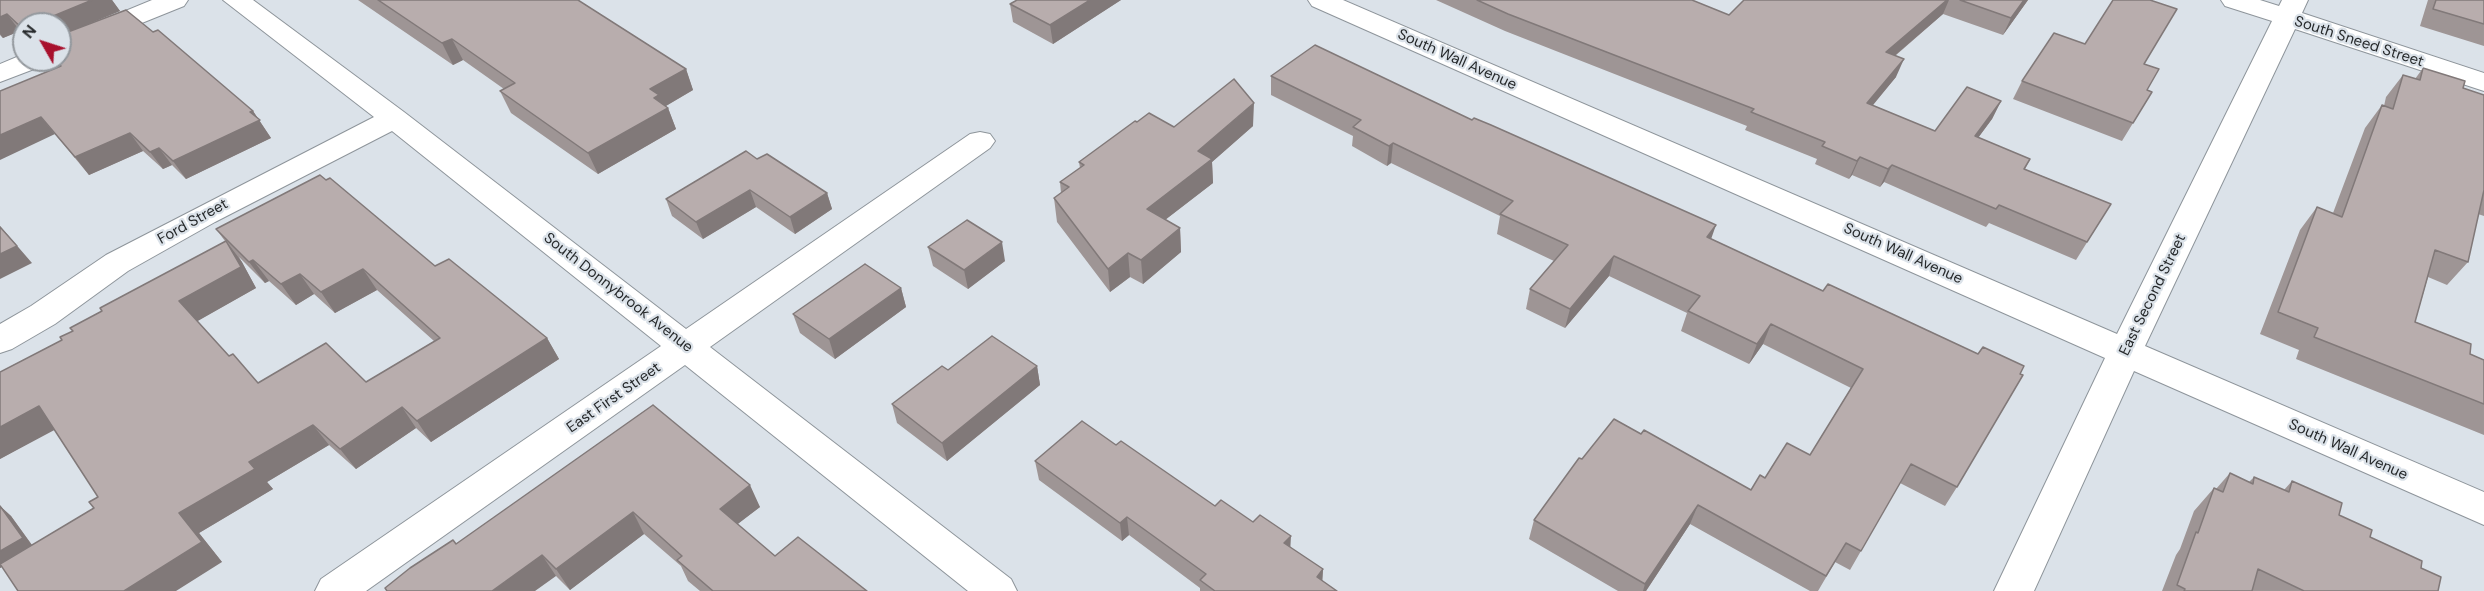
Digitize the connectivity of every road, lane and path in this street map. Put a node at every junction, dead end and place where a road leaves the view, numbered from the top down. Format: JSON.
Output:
{"nodes":[{"id":1,"x":175,"y":0,"type":"edge"},
{"id":2,"x":236,"y":0,"type":"edge"},
{"id":3,"x":1321,"y":0,"type":"edge"},
{"id":4,"x":2234,"y":0,"type":"edge"},
{"id":5,"x":2291,"y":9,"type":"edge"},
{"id":6,"x":72,"y":43,"type":"edge"},
{"id":7,"x":2484,"y":82,"type":"edge"},
{"id":8,"x":394,"y":118,"type":"junction"},
{"id":9,"x":980,"y":141,"type":"dead end"},
{"id":10,"x":0,"y":340,"type":"edge"},
{"id":11,"x":687,"y":347,"type":"junction"},
{"id":12,"x":2125,"y":352,"type":"junction"},
{"id":13,"x":2484,"y":509,"type":"edge"},
{"id":14,"x":335,"y":591,"type":"edge"},
{"id":15,"x":997,"y":591,"type":"edge"},
{"id":16,"x":2014,"y":591,"type":"edge"}],
"edges":[{"from":1,"to":6,"type":"street"},
{"from":2,"to":8,"type":"street","name":"South Donnybrook Avenue"},
{"from":3,"to":12,"type":"street","name":"South Wall Avenue"},
{"from":4,"to":5,"type":"street","name":"South Sneed Street"},
{"from":5,"to":7,"type":"street","name":"South Sneed Street"},
{"from":5,"to":12,"type":"street","name":"East Second Street"},
{"from":8,"to":10,"type":"street","name":"Ford Street"},
{"from":8,"to":11,"type":"street","name":"South Donnybrook Avenue"},
{"from":9,"to":11,"type":"street","name":"East First Street"},
{"from":11,"to":14,"type":"street","name":"East First Street"},
{"from":11,"to":15,"type":"street","name":"South Donnybrook Avenue"},
{"from":12,"to":13,"type":"street","name":"South Wall Avenue"},
{"from":12,"to":16,"type":"street","name":"East Second Street"}]}
